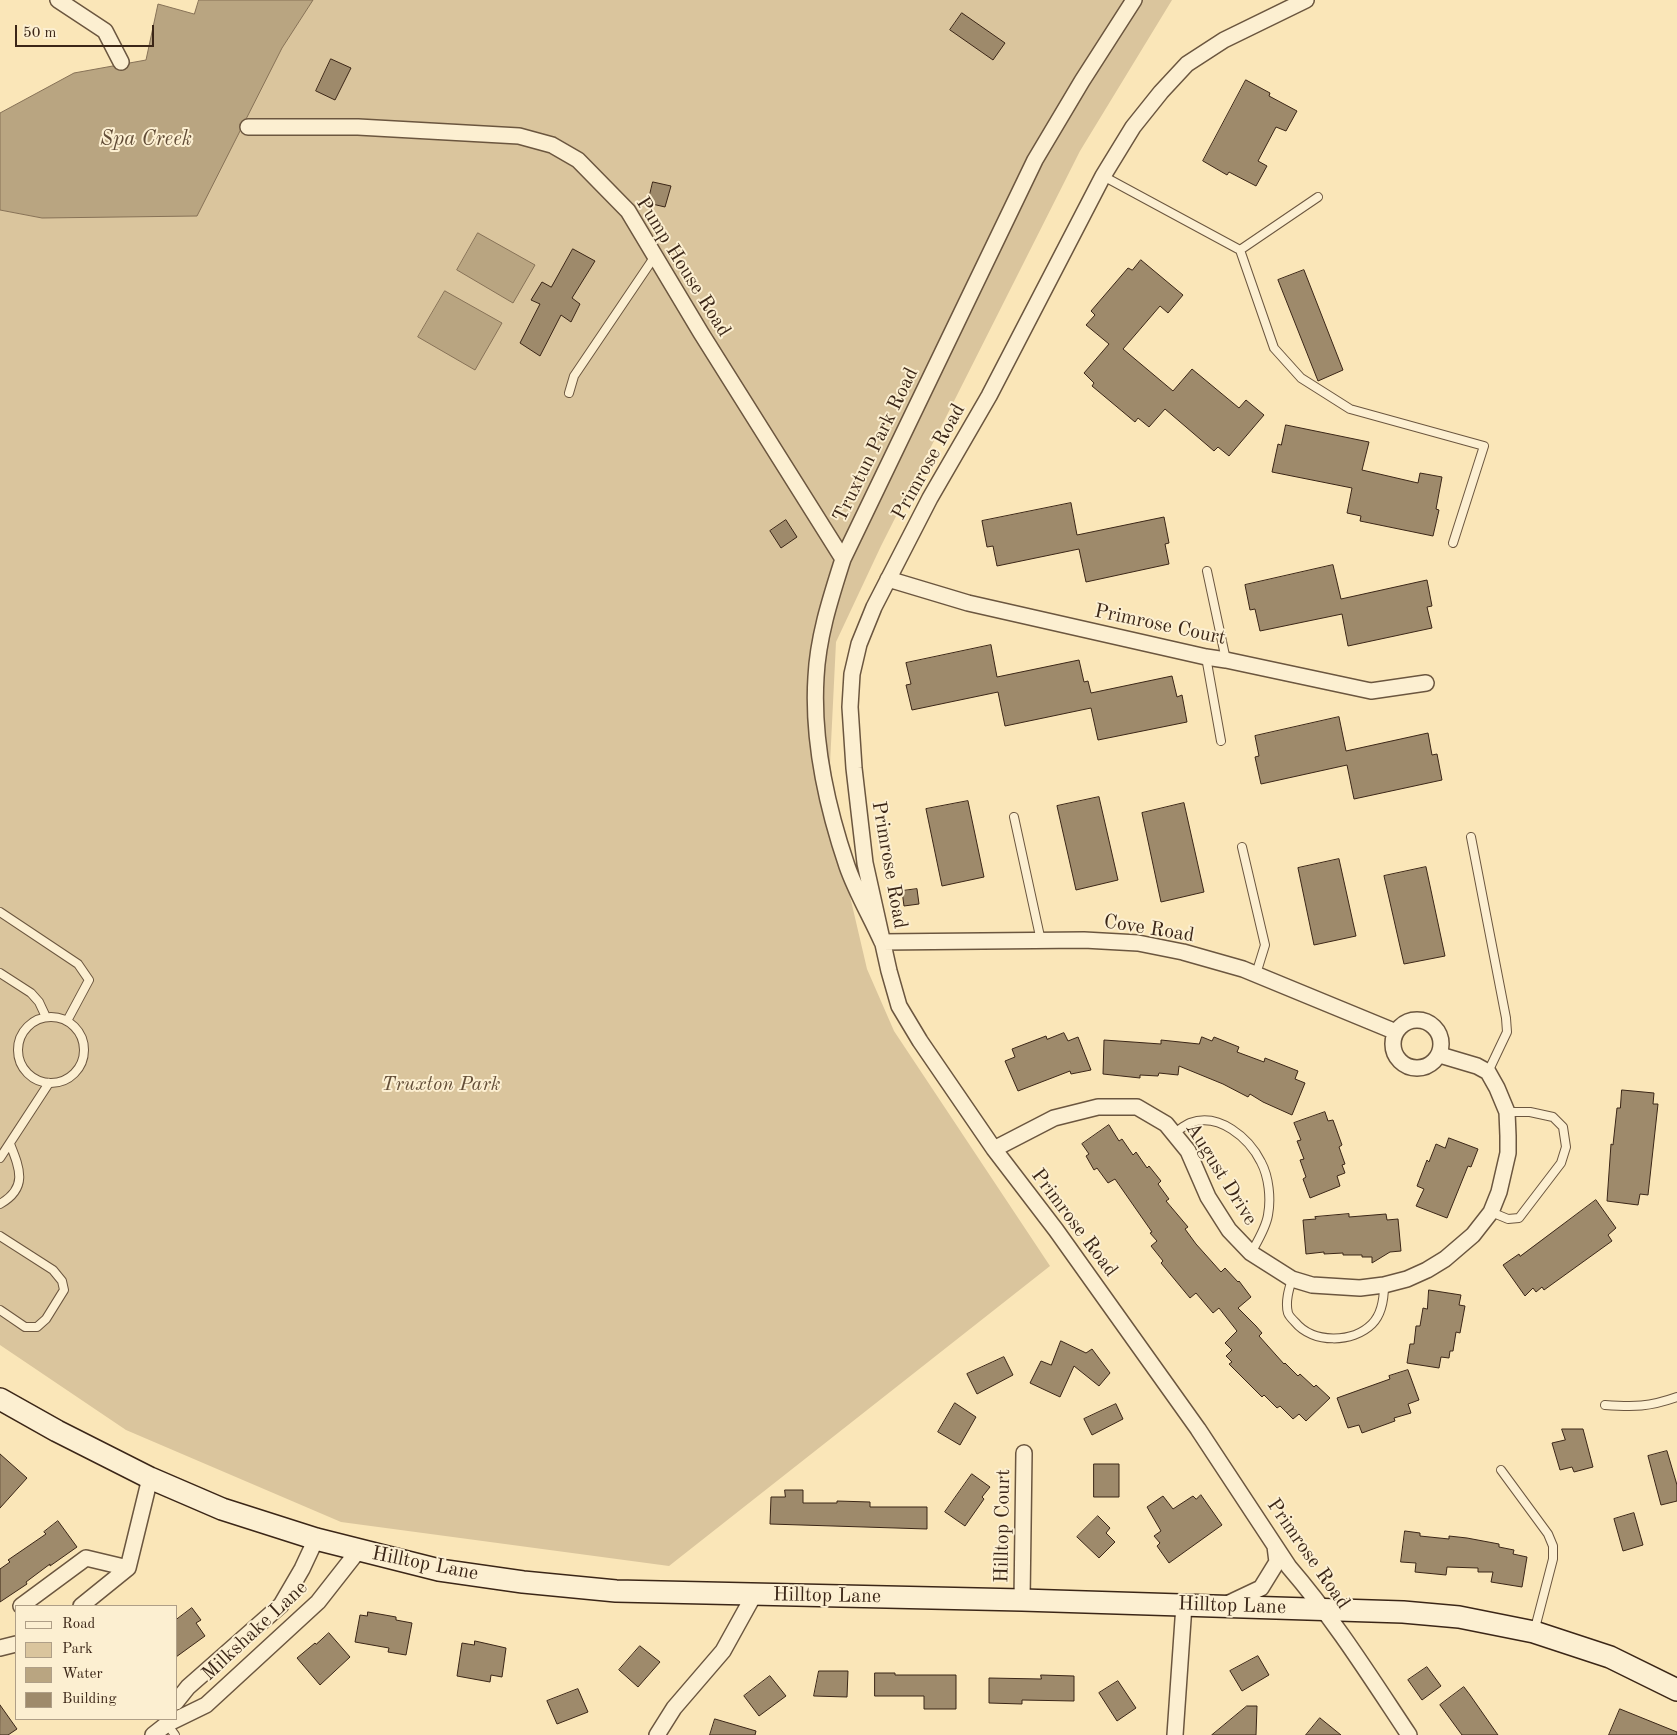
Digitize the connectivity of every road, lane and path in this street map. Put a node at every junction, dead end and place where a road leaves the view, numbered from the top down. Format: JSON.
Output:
{"nodes":[{"id":1,"x":58,"y":0,"type":"edge"},
{"id":2,"x":1134,"y":0,"type":"edge"},
{"id":3,"x":1306,"y":0,"type":"edge"},
{"id":4,"x":121,"y":62,"type":"dead end"},
{"id":5,"x":248,"y":128,"type":"dead end"},
{"id":6,"x":1103,"y":176,"type":"junction"},
{"id":7,"x":1318,"y":197,"type":"dead end"},
{"id":8,"x":1240,"y":250,"type":"junction"},
{"id":9,"x":655,"y":256,"type":"junction"},
{"id":10,"x":569,"y":393,"type":"dead end"},
{"id":11,"x":1453,"y":543,"type":"dead end"},
{"id":12,"x":843,"y":559,"type":"junction"},
{"id":13,"x":1207,"y":571,"type":"dead end"},
{"id":14,"x":888,"y":579,"type":"junction"},
{"id":15,"x":1206,"y":657,"type":"junction"},
{"id":16,"x":1226,"y":660,"type":"junction"},
{"id":17,"x":1426,"y":684,"type":"dead end"},
{"id":18,"x":1221,"y":740,"type":"dead end"},
{"id":19,"x":1014,"y":817,"type":"dead end"},
{"id":20,"x":1471,"y":836,"type":"dead end"},
{"id":21,"x":1242,"y":847,"type":"dead end"},
{"id":22,"x":0,"y":912,"type":"edge"},
{"id":23,"x":1041,"y":941,"type":"junction"},
{"id":24,"x":882,"y":942,"type":"junction"},
{"id":25,"x":0,"y":973,"type":"edge"},
{"id":26,"x":1256,"y":974,"type":"junction"},
{"id":27,"x":46,"y":1017,"type":"junction"},
{"id":28,"x":67,"y":1021,"type":"junction"},
{"id":29,"x":1396,"y":1032,"type":"junction"},
{"id":30,"x":1440,"y":1055,"type":"junction"},
{"id":31,"x":1488,"y":1072,"type":"junction"},
{"id":32,"x":49,"y":1083,"type":"junction"},
{"id":33,"x":1507,"y":1112,"type":"junction"},
{"id":34,"x":1174,"y":1133,"type":"junction"},
{"id":35,"x":10,"y":1144,"type":"junction"},
{"id":36,"x":994,"y":1149,"type":"junction"},
{"id":37,"x":0,"y":1158,"type":"edge"},
{"id":38,"x":0,"y":1204,"type":"edge"},
{"id":39,"x":1492,"y":1212,"type":"junction"},
{"id":40,"x":0,"y":1236,"type":"edge"},
{"id":41,"x":1251,"y":1253,"type":"junction"},
{"id":42,"x":1292,"y":1279,"type":"junction"},
{"id":43,"x":1384,"y":1285,"type":"junction"},
{"id":44,"x":0,"y":1310,"type":"edge"},
{"id":45,"x":1677,"y":1397,"type":"edge"},
{"id":46,"x":0,"y":1399,"type":"edge"},
{"id":47,"x":1605,"y":1405,"type":"dead end"},
{"id":48,"x":1024,"y":1453,"type":"dead end"},
{"id":49,"x":1501,"y":1470,"type":"dead end"},
{"id":50,"x":150,"y":1478,"type":"junction"},
{"id":51,"x":316,"y":1539,"type":"junction"},
{"id":52,"x":1275,"y":1544,"type":"junction"},
{"id":53,"x":358,"y":1551,"type":"junction"},
{"id":54,"x":128,"y":1568,"type":"junction"},
{"id":55,"x":754,"y":1595,"type":"junction"},
{"id":56,"x":1022,"y":1600,"type":"junction"},
{"id":57,"x":22,"y":1605,"type":"edge"},
{"id":58,"x":82,"y":1605,"type":"edge"},
{"id":59,"x":1184,"y":1605,"type":"junction"},
{"id":60,"x":1222,"y":1606,"type":"junction"},
{"id":61,"x":1323,"y":1609,"type":"junction"},
{"id":62,"x":1534,"y":1632,"type":"junction"},
{"id":63,"x":15,"y":1644,"type":"edge"},
{"id":64,"x":0,"y":1648,"type":"edge"},
{"id":65,"x":1677,"y":1690,"type":"edge"},
{"id":66,"x":178,"y":1700,"type":"edge"},
{"id":67,"x":170,"y":1726,"type":"edge"},
{"id":68,"x":153,"y":1735,"type":"edge"},
{"id":69,"x":657,"y":1735,"type":"edge"},
{"id":70,"x":1175,"y":1735,"type":"edge"},
{"id":71,"x":1409,"y":1735,"type":"edge"}],
"edges":[{"from":1,"to":4,"type":"street"},
{"from":2,"to":12,"type":"street","name":"Truxtun Park Road"},
{"from":3,"to":6,"type":"street","name":"Primrose Road"},
{"from":5,"to":9,"type":"street","name":"Pump House Road"},
{"from":6,"to":8,"type":"lane"},
{"from":6,"to":14,"type":"street","name":"Primrose Road"},
{"from":7,"to":8,"type":"lane"},
{"from":8,"to":11,"type":"lane"},
{"from":9,"to":10,"type":"lane"},
{"from":9,"to":12,"type":"street","name":"Pump House Road"},
{"from":12,"to":24,"type":"street","name":"Truxtun Park Road"},
{"from":13,"to":16,"type":"lane"},
{"from":14,"to":15,"type":"street","name":"Primrose Court"},
{"from":14,"to":24,"type":"street","name":"Primrose Road"},
{"from":15,"to":16,"type":"street","name":"Primrose Court"},
{"from":15,"to":18,"type":"lane"},
{"from":16,"to":17,"type":"street","name":"Primrose Court"},
{"from":19,"to":23,"type":"lane"},
{"from":20,"to":31,"type":"lane"},
{"from":21,"to":26,"type":"lane"},
{"from":22,"to":28,"type":"lane"},
{"from":23,"to":24,"type":"street","name":"Cove Road"},
{"from":23,"to":26,"type":"street","name":"Cove Road"},
{"from":24,"to":36,"type":"street","name":"Primrose Road"},
{"from":25,"to":27,"type":"lane"},
{"from":26,"to":29,"type":"street","name":"Cove Road"},
{"from":27,"to":28,"type":"lane"},
{"from":27,"to":32,"type":"lane"},
{"from":28,"to":32,"type":"lane"},
{"from":29,"to":30,"type":"street"},
{"from":29,"to":30,"type":"street"},
{"from":30,"to":31,"type":"street"},
{"from":31,"to":33,"type":"street","name":"August Drive"},
{"from":32,"to":35,"type":"lane"},
{"from":33,"to":39,"type":"street","name":"August Drive"},
{"from":33,"to":39,"type":"lane"},
{"from":34,"to":36,"type":"street","name":"August Drive"},
{"from":34,"to":41,"type":"street","name":"August Drive"},
{"from":34,"to":41,"type":"lane"},
{"from":35,"to":37,"type":"lane"},
{"from":35,"to":38,"type":"lane"},
{"from":36,"to":52,"type":"street","name":"Primrose Road"},
{"from":39,"to":43,"type":"street","name":"August Drive"},
{"from":40,"to":44,"type":"lane"},
{"from":41,"to":42,"type":"street","name":"August Drive"},
{"from":42,"to":43,"type":"street","name":"August Drive"},
{"from":42,"to":43,"type":"lane"},
{"from":45,"to":47,"type":"lane"},
{"from":46,"to":50,"type":"street","name":"Hilltop Lane"},
{"from":48,"to":56,"type":"street","name":"Hilltop Court"},
{"from":49,"to":62,"type":"lane"},
{"from":50,"to":51,"type":"street","name":"Hilltop Lane"},
{"from":50,"to":54,"type":"street"},
{"from":51,"to":53,"type":"street","name":"Hilltop Lane"},
{"from":51,"to":66,"type":"street","name":"Milkshake Lane"},
{"from":52,"to":60,"type":"street"},
{"from":52,"to":61,"type":"street","name":"Primrose Road"},
{"from":53,"to":55,"type":"street","name":"Hilltop Lane"},
{"from":53,"to":67,"type":"street","name":"Milkshake Lane"},
{"from":54,"to":57,"type":"street"},
{"from":54,"to":58,"type":"street"},
{"from":55,"to":56,"type":"street","name":"Hilltop Lane"},
{"from":55,"to":69,"type":"street"},
{"from":56,"to":59,"type":"street","name":"Hilltop Lane"},
{"from":59,"to":60,"type":"street","name":"Hilltop Lane"},
{"from":59,"to":70,"type":"street"},
{"from":60,"to":61,"type":"street","name":"Hilltop Lane"},
{"from":61,"to":62,"type":"street","name":"Hilltop Lane"},
{"from":61,"to":71,"type":"street","name":"Primrose Road"},
{"from":62,"to":65,"type":"street","name":"Hilltop Lane"},
{"from":63,"to":64,"type":"street"},
{"from":67,"to":68,"type":"street","name":"Milkshake Lane"}]}
